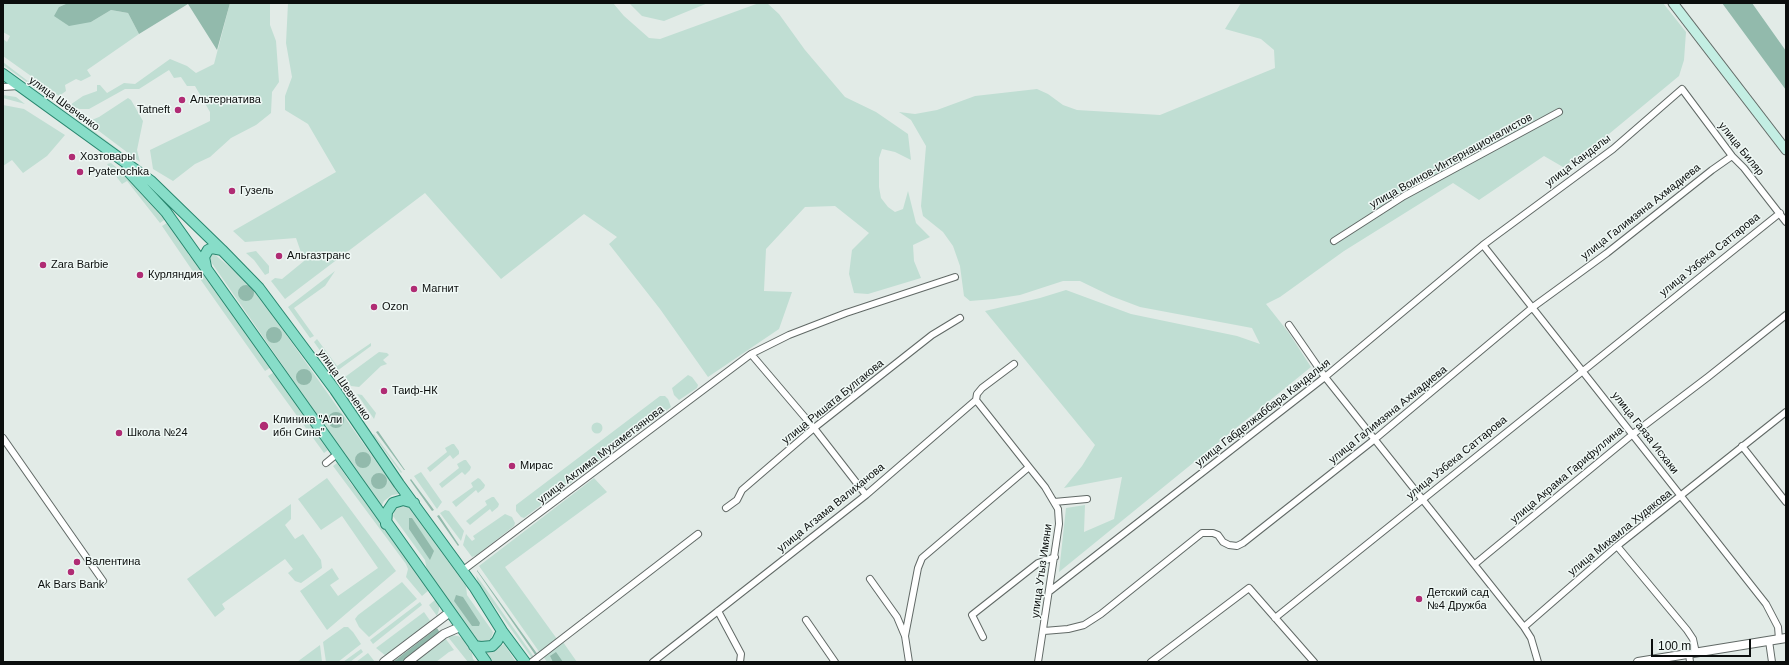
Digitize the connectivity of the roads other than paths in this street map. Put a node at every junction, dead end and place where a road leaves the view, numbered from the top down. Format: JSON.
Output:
{"nodes":[{"id":1,"x":1673,"y":3,"type":"edge"},
{"id":2,"x":3,"y":74,"type":"edge"},
{"id":3,"x":20,"y":86,"type":"junction"},
{"id":4,"x":3,"y":87,"type":"edge"},
{"id":5,"x":1682,"y":89,"type":"joint"},
{"id":6,"x":1559,"y":112,"type":"dead end"},
{"id":7,"x":1786,"y":150,"type":"edge"},
{"id":8,"x":1732,"y":156,"type":"junction"},
{"id":9,"x":148,"y":185,"type":"junction"},
{"id":10,"x":1780,"y":213,"type":"junction"},
{"id":11,"x":1786,"y":222,"type":"edge"},
{"id":12,"x":1334,"y":241,"type":"dead end"},
{"id":13,"x":1483,"y":245,"type":"junction"},
{"id":14,"x":222,"y":250,"type":"junction"},
{"id":15,"x":206,"y":267,"type":"junction"},
{"id":16,"x":955,"y":277,"type":"dead end"},
{"id":17,"x":1533,"y":307,"type":"junction"},
{"id":18,"x":1786,"y":315,"type":"edge"},
{"id":19,"x":960,"y":318,"type":"dead end"},
{"id":20,"x":1289,"y":325,"type":"dead end"},
{"id":21,"x":751,"y":354,"type":"junction"},
{"id":22,"x":1014,"y":364,"type":"dead end"},
{"id":23,"x":1582,"y":370,"type":"junction"},
{"id":24,"x":1325,"y":377,"type":"junction"},
{"id":25,"x":976,"y":400,"type":"junction"},
{"id":26,"x":1786,"y":412,"type":"edge"},
{"id":27,"x":814,"y":428,"type":"junction"},
{"id":28,"x":1633,"y":434,"type":"junction"},
{"id":29,"x":3,"y":438,"type":"edge"},
{"id":30,"x":1375,"y":439,"type":"junction"},
{"id":31,"x":1742,"y":446,"type":"junction"},
{"id":32,"x":337,"y":454,"type":"junction"},
{"id":33,"x":326,"y":463,"type":"dead end"},
{"id":34,"x":1029,"y":468,"type":"junction"},
{"id":35,"x":866,"y":495,"type":"junction"},
{"id":36,"x":1682,"y":495,"type":"junction"},
{"id":37,"x":1423,"y":498,"type":"junction"},
{"id":38,"x":1087,"y":499,"type":"dead end"},
{"id":39,"x":1054,"y":502,"type":"junction"},
{"id":40,"x":1786,"y":502,"type":"edge"},
{"id":41,"x":414,"y":503,"type":"junction"},
{"id":42,"x":726,"y":508,"type":"dead end"},
{"id":43,"x":386,"y":524,"type":"junction"},
{"id":44,"x":698,"y":534,"type":"dead end"},
{"id":45,"x":1617,"y":546,"type":"junction"},
{"id":46,"x":1055,"y":557,"type":"junction"},
{"id":47,"x":1475,"y":564,"type":"junction"},
{"id":48,"x":462,"y":571,"type":"junction"},
{"id":49,"x":870,"y":579,"type":"dead end"},
{"id":50,"x":103,"y":581,"type":"dead end"},
{"id":51,"x":1050,"y":591,"type":"junction"},
{"id":52,"x":718,"y":611,"type":"junction"},
{"id":53,"x":450,"y":612,"type":"junction"},
{"id":54,"x":1275,"y":618,"type":"junction"},
{"id":55,"x":806,"y":620,"type":"dead end"},
{"id":56,"x":460,"y":626,"type":"junction"},
{"id":57,"x":1524,"y":627,"type":"junction"},
{"id":58,"x":502,"y":631,"type":"junction"},
{"id":59,"x":1044,"y":631,"type":"junction"},
{"id":60,"x":905,"y":636,"type":"junction"},
{"id":61,"x":983,"y":637,"type":"dead end"},
{"id":62,"x":1783,"y":638,"type":"edge"},
{"id":63,"x":1768,"y":641,"type":"junction"},
{"id":64,"x":474,"y":646,"type":"junction"},
{"id":65,"x":741,"y":654,"type":"junction"},
{"id":66,"x":1691,"y":656,"type":"edge"},
{"id":67,"x":384,"y":662,"type":"edge"},
{"id":68,"x":408,"y":662,"type":"edge"},
{"id":69,"x":486,"y":662,"type":"edge"},
{"id":70,"x":525,"y":662,"type":"edge"},
{"id":71,"x":532,"y":662,"type":"edge"},
{"id":72,"x":653,"y":662,"type":"edge"},
{"id":73,"x":740,"y":662,"type":"edge"},
{"id":74,"x":746,"y":662,"type":"edge"},
{"id":75,"x":835,"y":662,"type":"edge"},
{"id":76,"x":909,"y":662,"type":"edge"},
{"id":77,"x":1038,"y":662,"type":"edge"},
{"id":78,"x":1151,"y":662,"type":"edge"},
{"id":79,"x":1314,"y":662,"type":"edge"},
{"id":80,"x":1538,"y":662,"type":"edge"},
{"id":81,"x":1638,"y":662,"type":"edge"},
{"id":82,"x":1772,"y":662,"type":"edge"}],
"edges":[{"from":1,"to":7,"type":"main road"},
{"from":2,"to":3,"type":"main road","name":"улица Шевченко"},
{"from":3,"to":4,"type":"street"},
{"from":3,"to":9,"type":"main road","name":"улица Шевченко"},
{"from":5,"to":8,"type":"street","name":"улица Биляр"},
{"from":5,"to":13,"type":"street","name":"улица Кандалы"},
{"from":6,"to":12,"type":"street","name":"улица Воинов-Интернационалистов"},
{"from":8,"to":10,"type":"street","name":"улица Биляр"},
{"from":8,"to":17,"type":"street","name":"улица Галимзяна Ахмадиева"},
{"from":9,"to":14,"type":"main road","name":"улица Шевченко"},
{"from":9,"to":15,"type":"main road","name":"улица Шевченко"},
{"from":10,"to":11,"type":"street","name":"улица Биляр"},
{"from":10,"to":23,"type":"street","name":"улица Узбека Саттарова"},
{"from":13,"to":17,"type":"street","name":"улица Гаяза Исхаки"},
{"from":13,"to":24,"type":"street","name":"улица Габделжаббара Кандалыя"},
{"from":14,"to":15,"type":"main road"},
{"from":14,"to":41,"type":"main road","name":"улица Шевченко"},
{"from":15,"to":32,"type":"main road","name":"улица Шевченко"},
{"from":16,"to":21,"type":"street","name":"улица Аклима Мухаметзянова"},
{"from":17,"to":23,"type":"street","name":"улица Гаяза Исхаки"},
{"from":17,"to":30,"type":"street","name":"улица Галимзяна Ахмадиева"},
{"from":18,"to":28,"type":"street","name":"улица Акрама Гарифуллина"},
{"from":19,"to":27,"type":"street","name":"улица Ришата Булгакова"},
{"from":20,"to":24,"type":"street"},
{"from":21,"to":27,"type":"street"},
{"from":21,"to":48,"type":"street","name":"улица Аклима Мухаметзянова"},
{"from":22,"to":25,"type":"street","name":"улица Агзама Валиханова"},
{"from":23,"to":28,"type":"street","name":"улица Гаяза Исхаки"},
{"from":23,"to":37,"type":"street","name":"улица Узбека Саттарова"},
{"from":24,"to":30,"type":"street"},
{"from":24,"to":51,"type":"street","name":"улица Габделжаббара Кандалыя"},
{"from":25,"to":34,"type":"street","name":"улица Утыз Имяни"},
{"from":25,"to":35,"type":"street","name":"улица Агзама Валиханова"},
{"from":26,"to":31,"type":"street","name":"улица Михаила Худякова"},
{"from":27,"to":35,"type":"street"},
{"from":27,"to":42,"type":"street","name":"улица Ришата Булгакова"},
{"from":28,"to":36,"type":"street","name":"улица Гаяза Исхаки"},
{"from":28,"to":47,"type":"street","name":"улица Акрама Гарифуллина"},
{"from":29,"to":50,"type":"street"},
{"from":30,"to":37,"type":"street"},
{"from":30,"to":59,"type":"street","name":"улица Галимзяна Ахмадиева"},
{"from":31,"to":36,"type":"street","name":"улица Михаила Худякова"},
{"from":31,"to":40,"type":"street"},
{"from":32,"to":33,"type":"street"},
{"from":32,"to":43,"type":"main road","name":"улица Шевченко"},
{"from":34,"to":39,"type":"street","name":"улица Утыз Имяни"},
{"from":34,"to":60,"type":"street"},
{"from":35,"to":52,"type":"street","name":"улица Агзама Валиханова"},
{"from":36,"to":45,"type":"street","name":"улица Михаила Худякова"},
{"from":36,"to":62,"type":"street","name":"улица Гаяза Исхаки"},
{"from":37,"to":47,"type":"street"},
{"from":37,"to":54,"type":"street","name":"улица Узбека Саттарова"},
{"from":38,"to":39,"type":"street"},
{"from":39,"to":46,"type":"street","name":"улица Утыз Имяни"},
{"from":41,"to":43,"type":"main road"},
{"from":41,"to":48,"type":"main road","name":"улица Шевченко"},
{"from":43,"to":53,"type":"main road","name":"улица Шевченко"},
{"from":44,"to":71,"type":"street"},
{"from":45,"to":57,"type":"street","name":"улица Михаила Худякова"},
{"from":45,"to":66,"type":"street"},
{"from":46,"to":51,"type":"street","name":"улица Утыз Имяни"},
{"from":46,"to":61,"type":"street"},
{"from":47,"to":57,"type":"street"},
{"from":48,"to":58,"type":"main road","name":"улица Шевченко"},
{"from":49,"to":60,"type":"street"},
{"from":51,"to":59,"type":"street","name":"улица Утыз Имяни"},
{"from":52,"to":65,"type":"street"},
{"from":52,"to":72,"type":"street","name":"улица Агзама Валиханова"},
{"from":53,"to":56,"type":"main road","name":"улица Шевченко"},
{"from":53,"to":67,"type":"street"},
{"from":54,"to":78,"type":"street"},
{"from":54,"to":79,"type":"street"},
{"from":55,"to":75,"type":"street"},
{"from":56,"to":64,"type":"main road","name":"улица Шевченко"},
{"from":56,"to":68,"type":"street"},
{"from":57,"to":80,"type":"street"},
{"from":58,"to":64,"type":"main road"},
{"from":58,"to":70,"type":"main road","name":"улица Шевченко"},
{"from":59,"to":77,"type":"street","name":"улица Утыз Имяни"},
{"from":60,"to":76,"type":"street"},
{"from":62,"to":63,"type":"street"},
{"from":63,"to":66,"type":"street"},
{"from":63,"to":82,"type":"street"},
{"from":64,"to":69,"type":"main road","name":"улица Шевченко"},
{"from":65,"to":73,"type":"street"},
{"from":65,"to":74,"type":"street"},
{"from":66,"to":81,"type":"street"}]}
